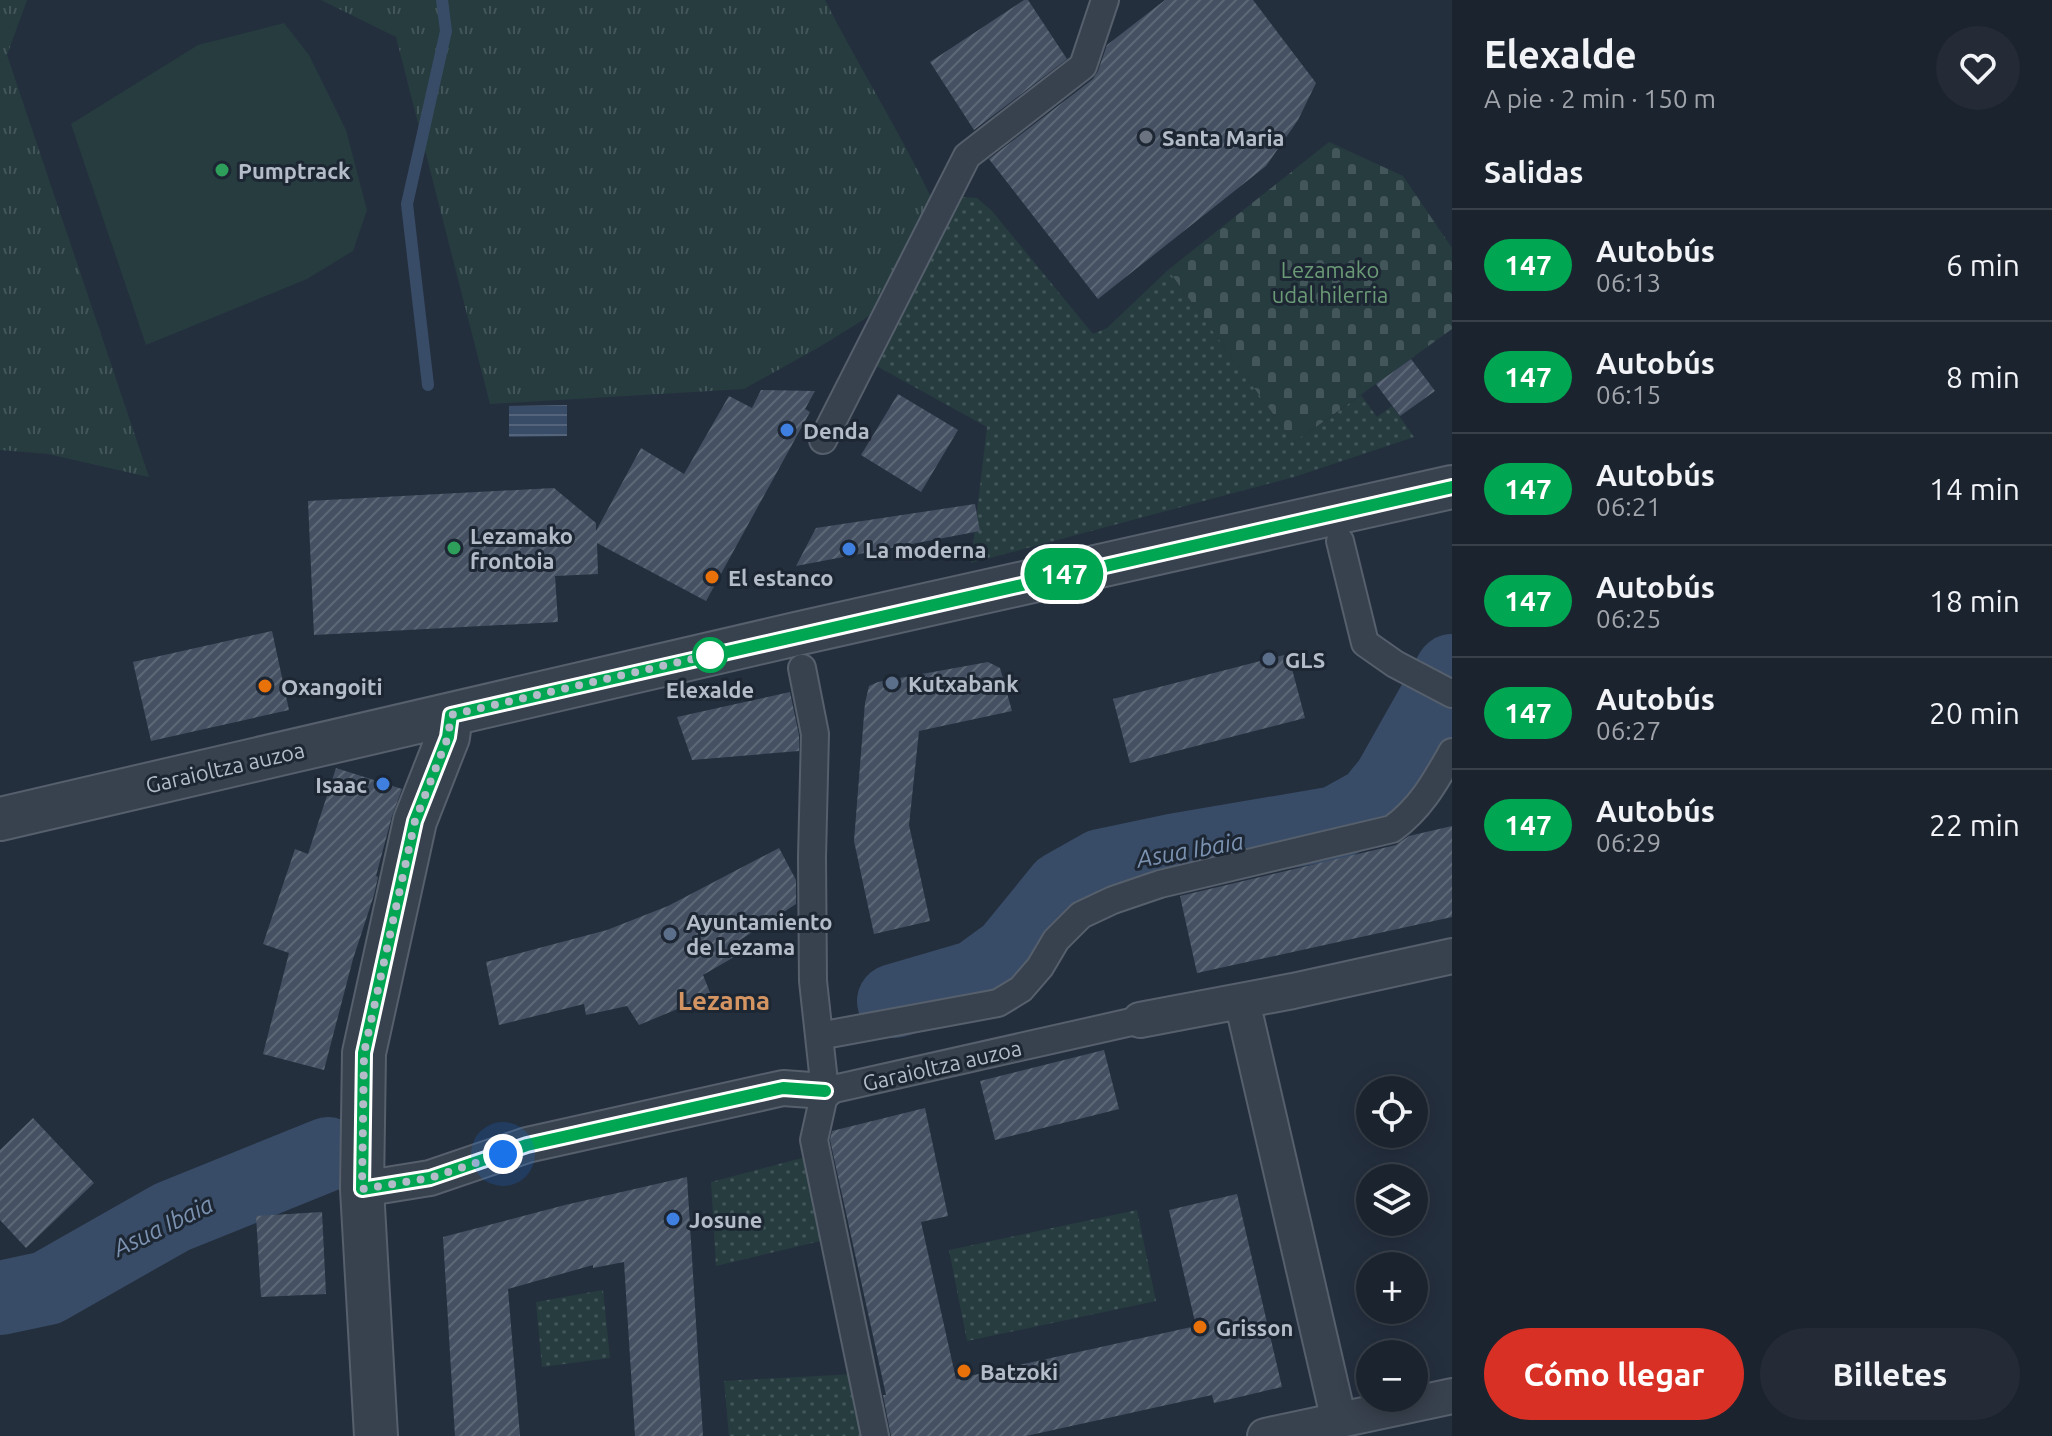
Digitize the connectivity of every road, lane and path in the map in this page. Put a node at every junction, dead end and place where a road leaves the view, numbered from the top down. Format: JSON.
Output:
{"nodes":[{"id":1,"x":1105,"y":0,"type":"edge"},
{"id":2,"x":823,"y":440,"type":"dead end"},
{"id":3,"x":1452,"y":487,"type":"edge"},
{"id":4,"x":1340,"y":541,"type":"dead end"},
{"id":5,"x":802,"y":668,"type":"dead end"},
{"id":6,"x":1452,"y":694,"type":"edge"},
{"id":7,"x":451,"y":715,"type":"junction"},
{"id":8,"x":1452,"y":752,"type":"edge"},
{"id":9,"x":0,"y":819,"type":"edge"},
{"id":10,"x":1452,"y":956,"type":"edge"},
{"id":11,"x":1242,"y":1001,"type":"junction"},
{"id":12,"x":1140,"y":1020,"type":"joint"},
{"id":13,"x":819,"y":1036,"type":"junction"},
{"id":14,"x":825,"y":1091,"type":"junction"},
{"id":15,"x":362,"y":1189,"type":"junction"},
{"id":16,"x":1452,"y":1396,"type":"edge"},
{"id":17,"x":1339,"y":1421,"type":"junction"},
{"id":18,"x":376,"y":1436,"type":"edge"},
{"id":19,"x":875,"y":1436,"type":"edge"},
{"id":20,"x":1265,"y":1436,"type":"edge"}],
"edges":[{"from":1,"to":2,"type":"street"},
{"from":3,"to":7,"type":"street","name":"Garaioltza auzoa"},
{"from":4,"to":6,"type":"street"},
{"from":5,"to":13,"type":"street"},
{"from":7,"to":9,"type":"street","name":"Garaioltza auzoa"},
{"from":7,"to":15,"type":"street"},
{"from":8,"to":13,"type":"street"},
{"from":10,"to":11,"type":"street","name":"Garaioltza auzoa"},
{"from":11,"to":12,"type":"street","name":"Garaioltza auzoa"},
{"from":11,"to":17,"type":"street"},
{"from":12,"to":14,"type":"street","name":"Garaioltza auzoa"},
{"from":13,"to":14,"type":"street"},
{"from":14,"to":15,"type":"street","name":"Garaioltza auzoa"},
{"from":14,"to":19,"type":"street"},
{"from":15,"to":18,"type":"street"},
{"from":16,"to":17,"type":"street"},
{"from":17,"to":20,"type":"street"}]}
